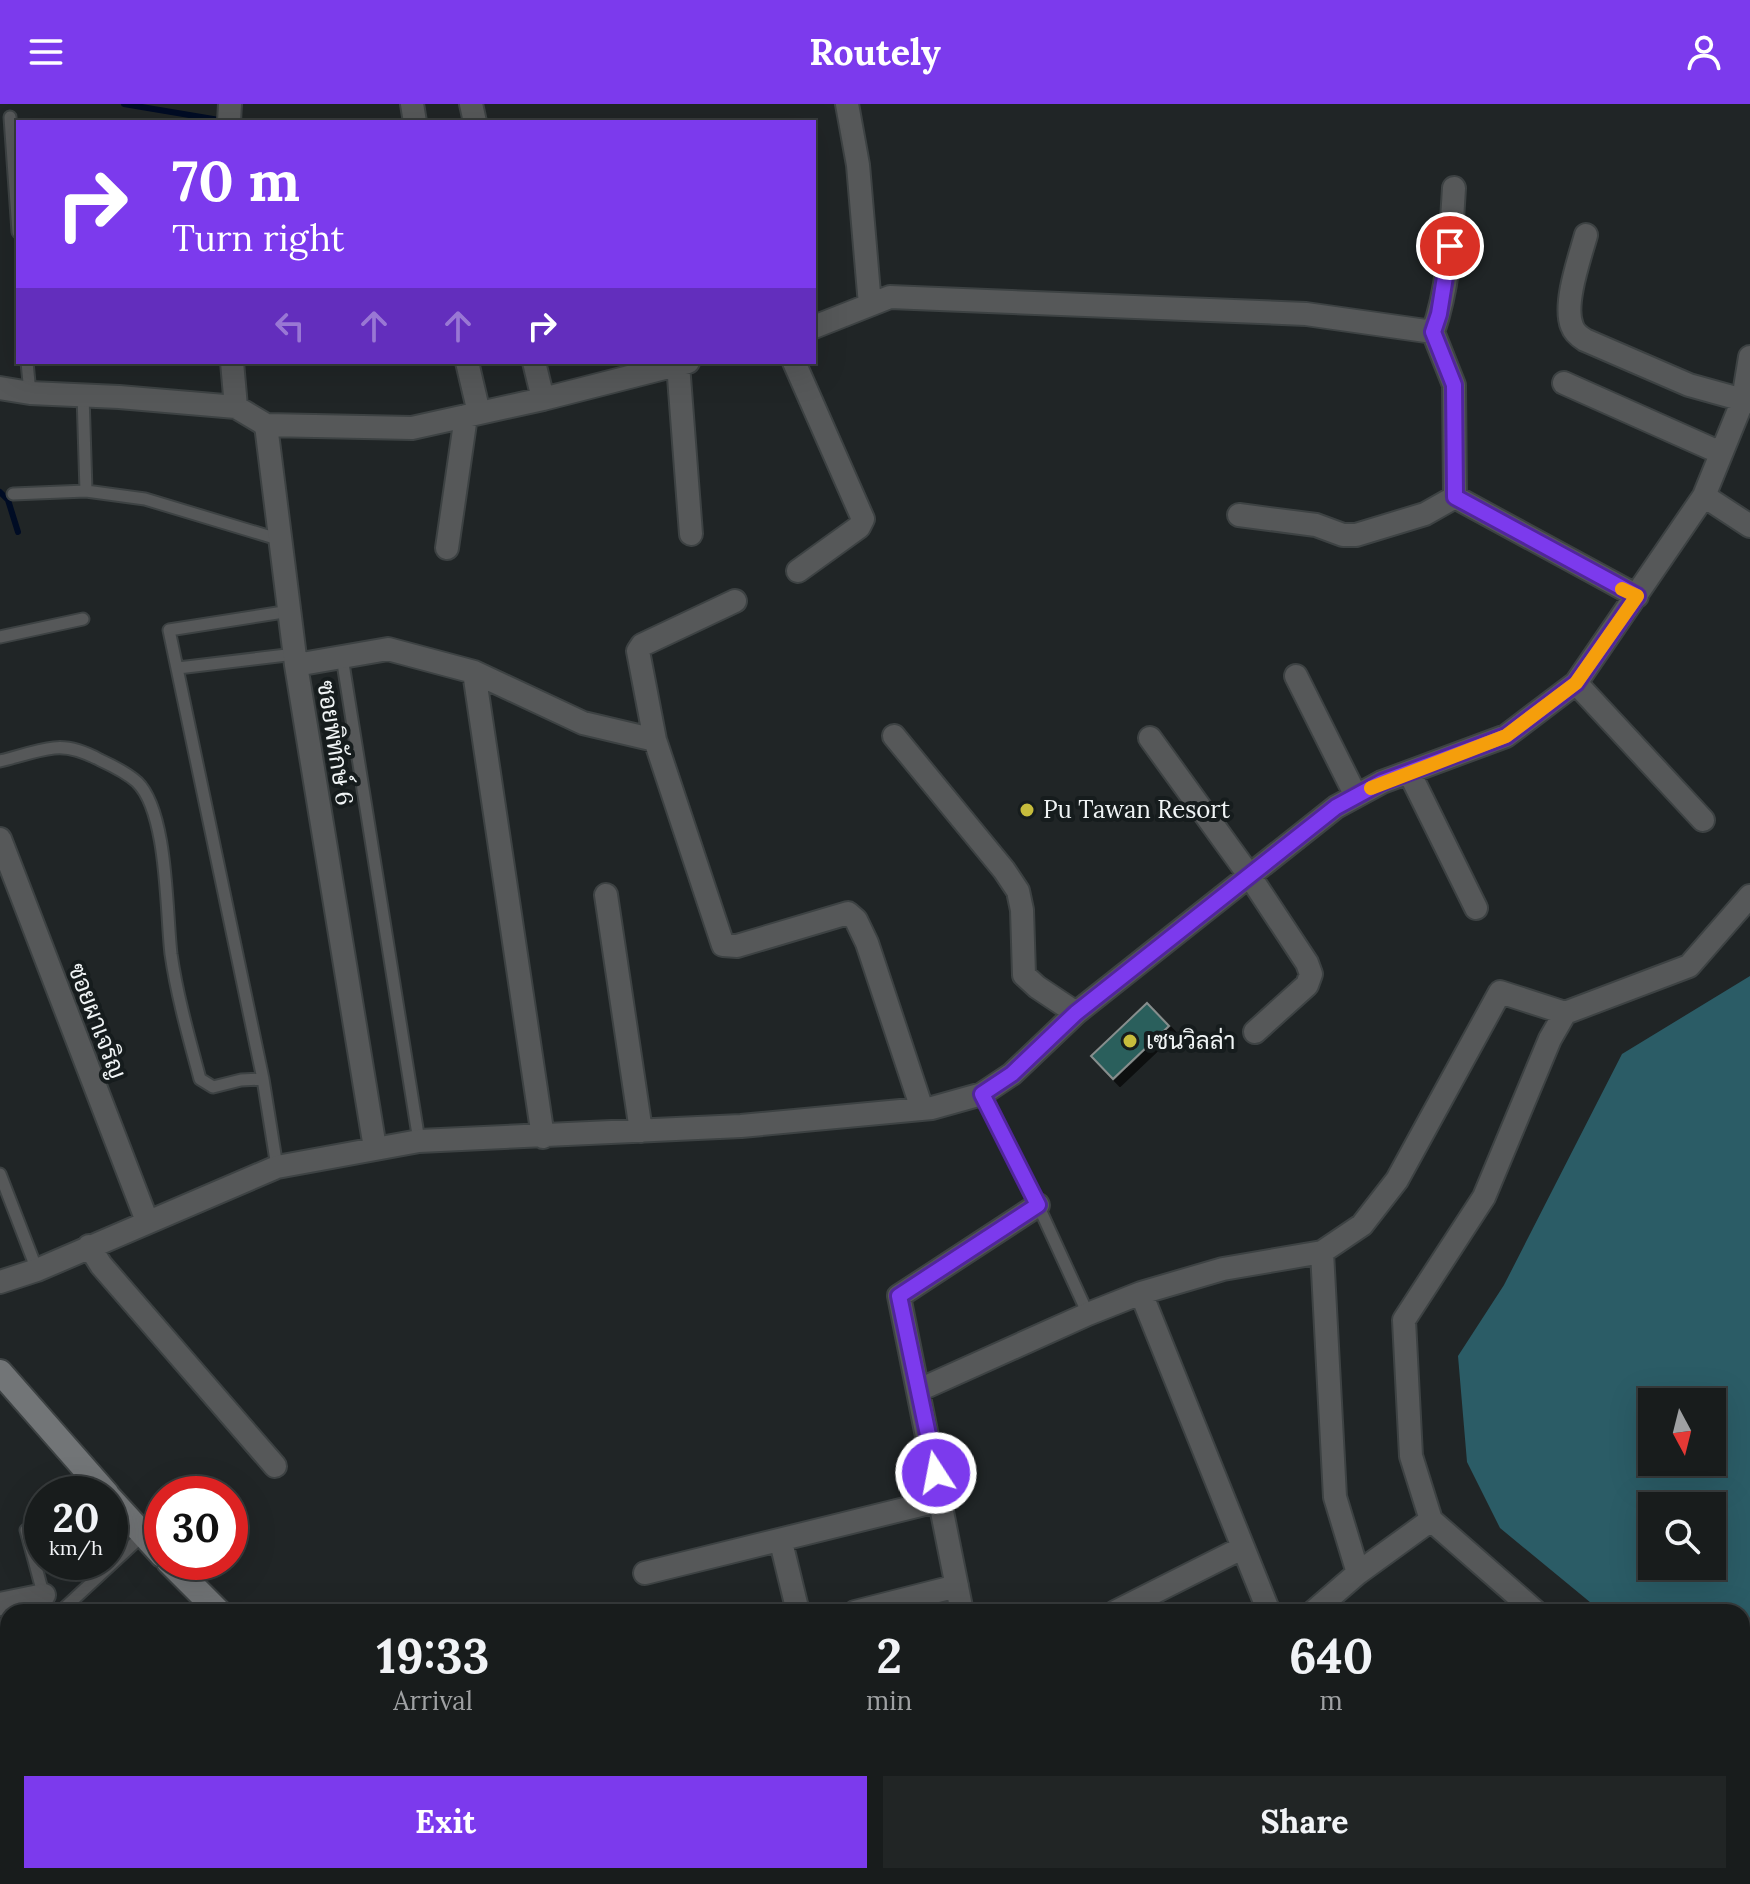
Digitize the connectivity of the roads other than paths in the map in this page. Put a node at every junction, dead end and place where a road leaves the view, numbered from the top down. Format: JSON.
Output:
{"nodes":[{"id":1,"x":847,"y":104,"type":"edge"},
{"id":2,"x":10,"y":117,"type":"dead end"},
{"id":3,"x":1454,"y":188,"type":"dead end"},
{"id":4,"x":16,"y":203,"type":"edge"},
{"id":5,"x":1586,"y":235,"type":"dead end"},
{"id":6,"x":870,"y":305,"type":"junction"},
{"id":7,"x":816,"y":326,"type":"edge"},
{"id":8,"x":1433,"y":332,"type":"junction"},
{"id":9,"x":1750,"y":357,"type":"edge"},
{"id":10,"x":27,"y":364,"type":"edge"},
{"id":11,"x":232,"y":364,"type":"edge"},
{"id":12,"x":467,"y":364,"type":"edge"},
{"id":13,"x":534,"y":364,"type":"edge"},
{"id":14,"x":679,"y":364,"type":"edge"},
{"id":15,"x":683,"y":364,"type":"edge"},
{"id":16,"x":795,"y":364,"type":"edge"},
{"id":17,"x":1564,"y":383,"type":"dead end"},
{"id":18,"x":0,"y":388,"type":"edge"},
{"id":19,"x":30,"y":393,"type":"junction"},
{"id":20,"x":83,"y":395,"type":"junction"},
{"id":21,"x":543,"y":399,"type":"junction"},
{"id":22,"x":1747,"y":401,"type":"edge"},
{"id":23,"x":236,"y":407,"type":"junction"},
{"id":24,"x":472,"y":414,"type":"junction"},
{"id":25,"x":266,"y":425,"type":"junction"},
{"id":26,"x":1721,"y":453,"type":"junction"},
{"id":27,"x":86,"y":491,"type":"junction"},
{"id":28,"x":13,"y":494,"type":"dead end"},
{"id":29,"x":1704,"y":496,"type":"junction"},
{"id":30,"x":1455,"y":497,"type":"junction"},
{"id":31,"x":1239,"y":515,"type":"dead end"},
{"id":32,"x":1750,"y":526,"type":"edge"},
{"id":33,"x":691,"y":534,"type":"dead end"},
{"id":34,"x":281,"y":540,"type":"junction"},
{"id":35,"x":447,"y":548,"type":"dead end"},
{"id":36,"x":798,"y":571,"type":"dead end"},
{"id":37,"x":1637,"y":596,"type":"junction"},
{"id":38,"x":735,"y":601,"type":"dead end"},
{"id":39,"x":290,"y":611,"type":"junction"},
{"id":40,"x":83,"y":619,"type":"dead end"},
{"id":41,"x":0,"y":637,"type":"edge"},
{"id":42,"x":342,"y":657,"type":"junction"},
{"id":43,"x":296,"y":660,"type":"junction"},
{"id":44,"x":178,"y":668,"type":"junction"},
{"id":45,"x":474,"y":672,"type":"junction"},
{"id":46,"x":1296,"y":676,"type":"dead end"},
{"id":47,"x":1576,"y":683,"type":"junction"},
{"id":48,"x":894,"y":736,"type":"dead end"},
{"id":49,"x":1150,"y":738,"type":"dead end"},
{"id":50,"x":655,"y":740,"type":"junction"},
{"id":51,"x":0,"y":761,"type":"edge"},
{"id":52,"x":1409,"y":772,"type":"junction"},
{"id":53,"x":1356,"y":796,"type":"junction"},
{"id":54,"x":1703,"y":820,"type":"dead end"},
{"id":55,"x":0,"y":839,"type":"edge"},
{"id":56,"x":1249,"y":875,"type":"junction"},
{"id":57,"x":606,"y":895,"type":"dead end"},
{"id":58,"x":1750,"y":896,"type":"edge"},
{"id":59,"x":1476,"y":908,"type":"dead end"},
{"id":60,"x":1076,"y":1013,"type":"junction"},
{"id":61,"x":1565,"y":1013,"type":"junction"},
{"id":62,"x":1255,"y":1032,"type":"dead end"},
{"id":63,"x":263,"y":1079,"type":"junction"},
{"id":64,"x":982,"y":1094,"type":"junction"},
{"id":65,"x":922,"y":1109,"type":"junction"},
{"id":66,"x":641,"y":1131,"type":"junction"},
{"id":67,"x":543,"y":1137,"type":"junction"},
{"id":68,"x":419,"y":1141,"type":"junction"},
{"id":69,"x":375,"y":1148,"type":"junction"},
{"id":70,"x":277,"y":1167,"type":"junction"},
{"id":71,"x":0,"y":1174,"type":"edge"},
{"id":72,"x":1038,"y":1205,"type":"junction"},
{"id":73,"x":147,"y":1221,"type":"junction"},
{"id":74,"x":89,"y":1246,"type":"junction"},
{"id":75,"x":1322,"y":1252,"type":"junction"},
{"id":76,"x":37,"y":1270,"type":"junction"},
{"id":77,"x":0,"y":1282,"type":"edge"},
{"id":78,"x":1141,"y":1293,"type":"junction"},
{"id":79,"x":1088,"y":1314,"type":"junction"},
{"id":80,"x":0,"y":1372,"type":"edge"},
{"id":81,"x":919,"y":1390,"type":"junction"},
{"id":82,"x":275,"y":1466,"type":"dead end"},
{"id":83,"x":91,"y":1476,"type":"edge"},
{"id":84,"x":941,"y":1500,"type":"junction"},
{"id":85,"x":128,"y":1518,"type":"edge"},
{"id":86,"x":1431,"y":1520,"type":"junction"},
{"id":87,"x":143,"y":1535,"type":"joint"},
{"id":88,"x":781,"y":1542,"type":"junction"},
{"id":89,"x":1242,"y":1548,"type":"junction"},
{"id":90,"x":645,"y":1573,"type":"dead end"},
{"id":91,"x":1358,"y":1573,"type":"junction"},
{"id":92,"x":40,"y":1580,"type":"edge"},
{"id":93,"x":187,"y":1580,"type":"edge"},
{"id":94,"x":957,"y":1586,"type":"junction"},
{"id":95,"x":46,"y":1603,"type":"edge"},
{"id":96,"x":0,"y":1604,"type":"edge"},
{"id":97,"x":69,"y":1604,"type":"edge"},
{"id":98,"x":211,"y":1604,"type":"edge"},
{"id":99,"x":796,"y":1604,"type":"edge"},
{"id":100,"x":886,"y":1604,"type":"edge"},
{"id":101,"x":960,"y":1604,"type":"edge"},
{"id":102,"x":1131,"y":1604,"type":"edge"},
{"id":103,"x":1266,"y":1604,"type":"edge"},
{"id":104,"x":1322,"y":1604,"type":"edge"},
{"id":105,"x":1527,"y":1604,"type":"edge"}],
"edges":[{"from":1,"to":6,"type":"street"},
{"from":2,"to":4,"type":"lane"},
{"from":3,"to":8,"type":"street"},
{"from":5,"to":22,"type":"street"},
{"from":6,"to":7,"type":"street"},
{"from":6,"to":8,"type":"street"},
{"from":8,"to":30,"type":"street"},
{"from":9,"to":22,"type":"street"},
{"from":10,"to":19,"type":"lane"},
{"from":11,"to":23,"type":"street"},
{"from":12,"to":24,"type":"street"},
{"from":13,"to":21,"type":"street"},
{"from":14,"to":21,"type":"street"},
{"from":15,"to":33,"type":"street"},
{"from":16,"to":36,"type":"street"},
{"from":17,"to":26,"type":"street"},
{"from":18,"to":19,"type":"street"},
{"from":19,"to":20,"type":"street"},
{"from":20,"to":23,"type":"street"},
{"from":20,"to":27,"type":"lane"},
{"from":21,"to":24,"type":"street"},
{"from":22,"to":26,"type":"street"},
{"from":23,"to":25,"type":"street"},
{"from":24,"to":25,"type":"street"},
{"from":24,"to":35,"type":"street"},
{"from":25,"to":34,"type":"street","name":"ซอยพิทักษ์ 6"},
{"from":26,"to":29,"type":"street"},
{"from":27,"to":28,"type":"lane"},
{"from":27,"to":34,"type":"lane"},
{"from":29,"to":32,"type":"street"},
{"from":29,"to":37,"type":"street"},
{"from":30,"to":31,"type":"street"},
{"from":30,"to":37,"type":"street"},
{"from":34,"to":39,"type":"street","name":"ซอยพิทักษ์ 6"},
{"from":37,"to":47,"type":"street"},
{"from":38,"to":50,"type":"street"},
{"from":39,"to":43,"type":"street","name":"ซอยพิทักษ์ 6"},
{"from":39,"to":44,"type":"lane"},
{"from":40,"to":41,"type":"lane"},
{"from":42,"to":43,"type":"street"},
{"from":42,"to":45,"type":"street"},
{"from":42,"to":68,"type":"lane"},
{"from":43,"to":44,"type":"lane"},
{"from":43,"to":69,"type":"street","name":"ซอยพิทักษ์ 6"},
{"from":44,"to":63,"type":"lane"},
{"from":45,"to":50,"type":"street"},
{"from":45,"to":67,"type":"street"},
{"from":46,"to":53,"type":"street"},
{"from":47,"to":52,"type":"street"},
{"from":47,"to":54,"type":"street"},
{"from":48,"to":60,"type":"street"},
{"from":49,"to":56,"type":"street"},
{"from":50,"to":65,"type":"street"},
{"from":51,"to":63,"type":"lane"},
{"from":52,"to":53,"type":"street"},
{"from":52,"to":59,"type":"street"},
{"from":53,"to":56,"type":"street"},
{"from":55,"to":73,"type":"street","name":"ซอยผาเจริญ"},
{"from":56,"to":60,"type":"street"},
{"from":56,"to":62,"type":"street"},
{"from":57,"to":66,"type":"street"},
{"from":58,"to":61,"type":"street"},
{"from":60,"to":64,"type":"street"},
{"from":61,"to":75,"type":"street"},
{"from":61,"to":86,"type":"street"},
{"from":63,"to":70,"type":"lane"},
{"from":64,"to":65,"type":"street"},
{"from":64,"to":72,"type":"lane"},
{"from":65,"to":66,"type":"street"},
{"from":66,"to":67,"type":"street"},
{"from":67,"to":68,"type":"street"},
{"from":68,"to":69,"type":"street"},
{"from":69,"to":70,"type":"street"},
{"from":70,"to":73,"type":"street"},
{"from":71,"to":76,"type":"lane"},
{"from":72,"to":79,"type":"lane"},
{"from":72,"to":81,"type":"street"},
{"from":73,"to":74,"type":"street"},
{"from":74,"to":76,"type":"street"},
{"from":74,"to":82,"type":"street"},
{"from":75,"to":78,"type":"street"},
{"from":75,"to":91,"type":"street"},
{"from":76,"to":77,"type":"street"},
{"from":78,"to":79,"type":"street"},
{"from":78,"to":89,"type":"street"},
{"from":79,"to":81,"type":"street"},
{"from":80,"to":83,"type":"main road"},
{"from":81,"to":84,"type":"street"},
{"from":84,"to":88,"type":"street"},
{"from":84,"to":94,"type":"street"},
{"from":85,"to":87,"type":"main road"},
{"from":86,"to":91,"type":"street"},
{"from":86,"to":105,"type":"street"},
{"from":87,"to":97,"type":"lane"},
{"from":88,"to":90,"type":"street"},
{"from":88,"to":99,"type":"street"},
{"from":89,"to":102,"type":"street"},
{"from":89,"to":103,"type":"street"},
{"from":91,"to":104,"type":"street"},
{"from":92,"to":95,"type":"lane"},
{"from":93,"to":98,"type":"main road"},
{"from":94,"to":100,"type":"street"},
{"from":94,"to":101,"type":"street"},
{"from":95,"to":96,"type":"street"}]}
